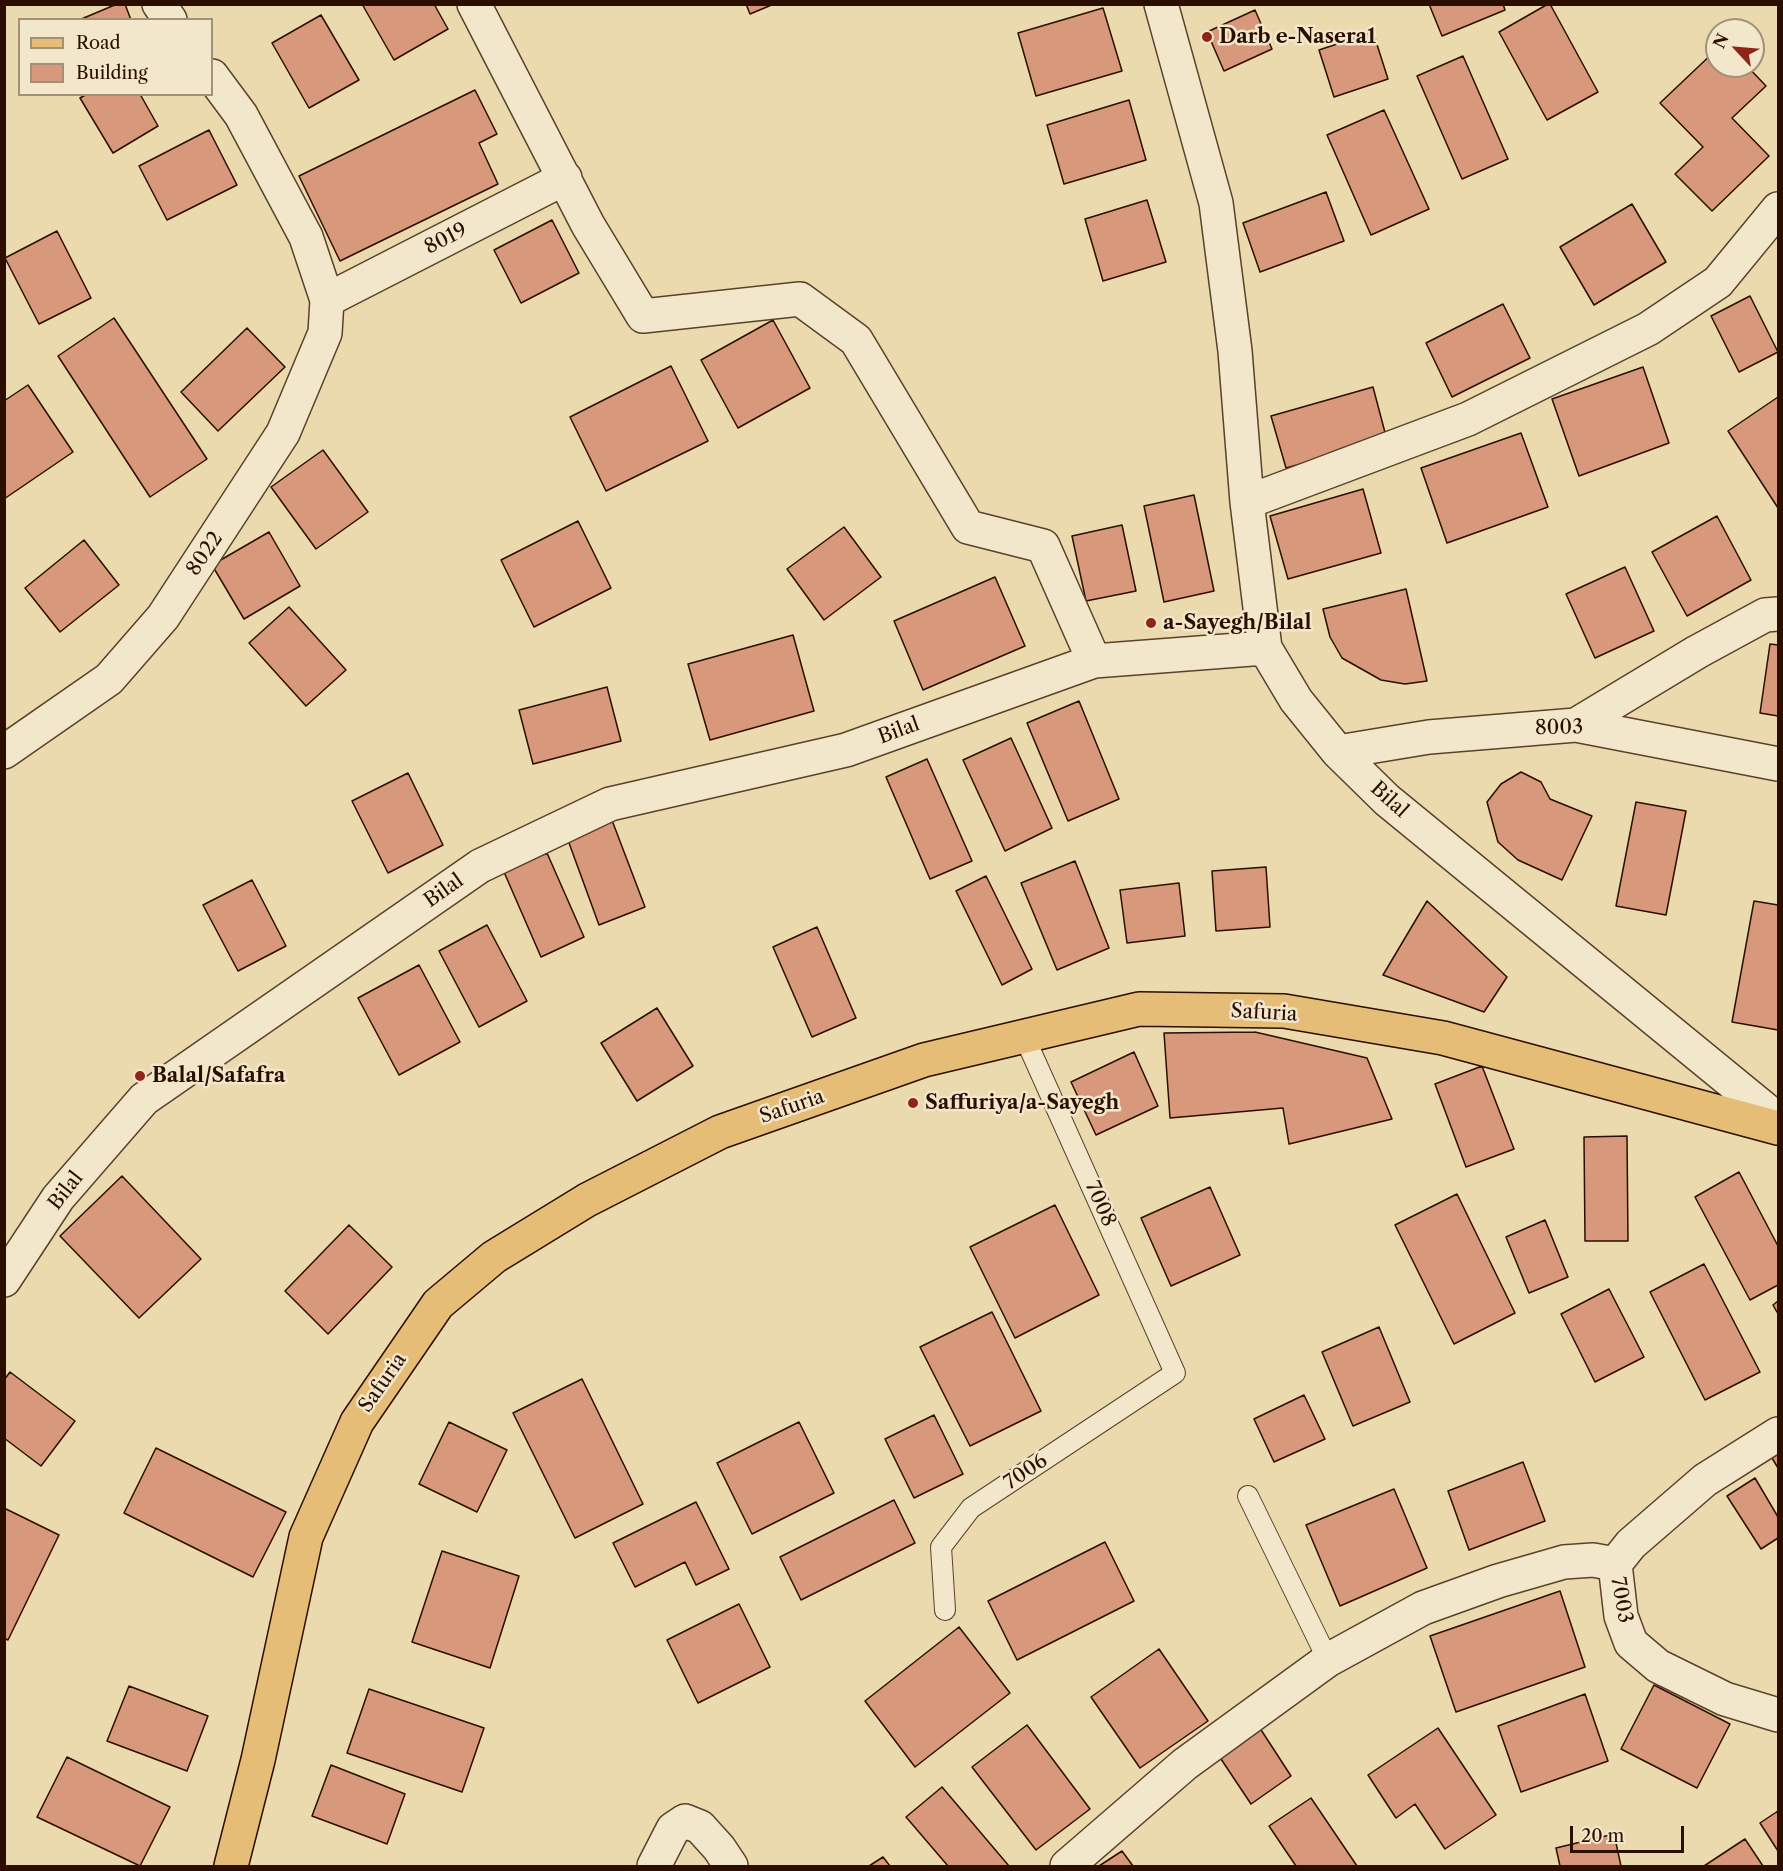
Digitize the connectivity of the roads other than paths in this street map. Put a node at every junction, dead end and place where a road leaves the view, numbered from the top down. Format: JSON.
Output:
{"nodes":[{"id":1,"x":159,"y":4,"type":"edge"},
{"id":2,"x":474,"y":4,"type":"edge"},
{"id":3,"x":1161,"y":4,"type":"edge"},
{"id":4,"x":169,"y":18,"type":"edge"},
{"id":5,"x":213,"y":77,"type":"edge"},
{"id":6,"x":565,"y":178,"type":"junction"},
{"id":7,"x":1779,"y":210,"type":"edge"},
{"id":8,"x":327,"y":300,"type":"junction"},
{"id":9,"x":1247,"y":502,"type":"junction"},
{"id":10,"x":1779,"y":614,"type":"edge"},
{"id":11,"x":1265,"y":648,"type":"junction"},
{"id":12,"x":1094,"y":661,"type":"junction"},
{"id":13,"x":1576,"y":724,"type":"junction"},
{"id":14,"x":4,"y":752,"type":"edge"},
{"id":15,"x":1338,"y":753,"type":"junction"},
{"id":16,"x":1779,"y":764,"type":"edge"},
{"id":17,"x":1024,"y":1036,"type":"junction"},
{"id":18,"x":1779,"y":1120,"type":"edge"},
{"id":19,"x":1779,"y":1128,"type":"edge"},
{"id":20,"x":4,"y":1280,"type":"edge"},
{"id":21,"x":1175,"y":1373,"type":"joint"},
{"id":22,"x":1779,"y":1434,"type":"edge"},
{"id":23,"x":1248,"y":1496,"type":"dead end"},
{"id":24,"x":1615,"y":1564,"type":"junction"},
{"id":25,"x":945,"y":1610,"type":"dead end"},
{"id":26,"x":1328,"y":1660,"type":"junction"},
{"id":27,"x":1779,"y":1715,"type":"edge"},
{"id":28,"x":231,"y":1866,"type":"edge"},
{"id":29,"x":654,"y":1866,"type":"edge"},
{"id":30,"x":731,"y":1866,"type":"edge"},
{"id":31,"x":1067,"y":1866,"type":"edge"}],
"edges":[{"from":1,"to":4,"type":"street"},
{"from":2,"to":6,"type":"street"},
{"from":3,"to":9,"type":"street"},
{"from":5,"to":8,"type":"street"},
{"from":6,"to":8,"type":"street","name":"8019"},
{"from":6,"to":12,"type":"street"},
{"from":7,"to":9,"type":"street"},
{"from":8,"to":14,"type":"street","name":"8022"},
{"from":9,"to":11,"type":"street"},
{"from":10,"to":13,"type":"street"},
{"from":11,"to":12,"type":"street","name":"Bilal"},
{"from":11,"to":15,"type":"street","name":"Bilal"},
{"from":12,"to":20,"type":"street","name":"Bilal"},
{"from":13,"to":15,"type":"street","name":"8003"},
{"from":13,"to":16,"type":"street","name":"8003"},
{"from":15,"to":18,"type":"street","name":"Bilal"},
{"from":17,"to":19,"type":"main road","name":"Safuria"},
{"from":17,"to":21,"type":"lane","name":"7008"},
{"from":17,"to":28,"type":"main road","name":"Safuria"},
{"from":21,"to":25,"type":"lane","name":"7006"},
{"from":22,"to":24,"type":"street","name":"7003"},
{"from":23,"to":26,"type":"lane"},
{"from":24,"to":26,"type":"street"},
{"from":24,"to":27,"type":"street","name":"7003"},
{"from":26,"to":31,"type":"street"},
{"from":29,"to":30,"type":"street"}]}
